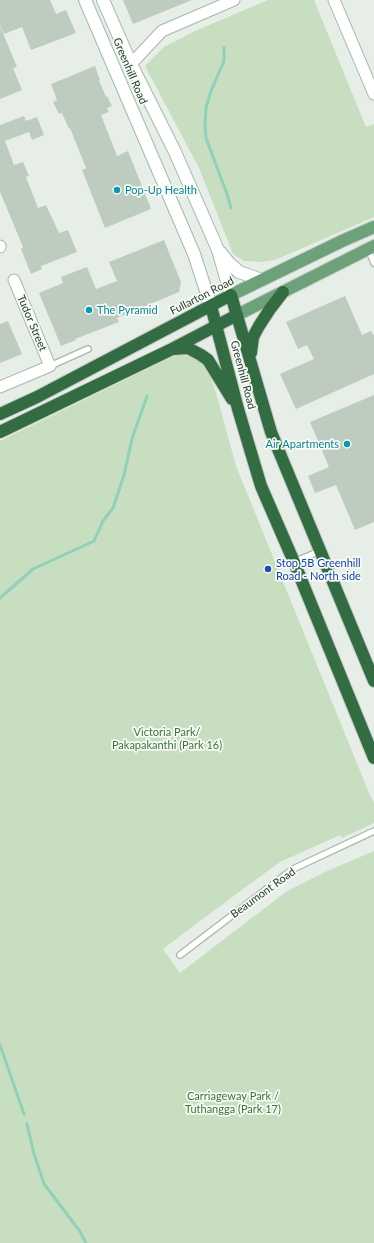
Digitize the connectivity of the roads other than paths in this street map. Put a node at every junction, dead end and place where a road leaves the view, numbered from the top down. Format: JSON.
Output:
{"nodes":[{"id":1,"x":85,"y":0,"type":"edge"},
{"id":2,"x":103,"y":0,"type":"edge"},
{"id":3,"x":234,"y":0,"type":"edge"},
{"id":4,"x":334,"y":0,"type":"edge"},
{"id":5,"x":131,"y":64,"type":"junction"},
{"id":6,"x":374,"y":94,"type":"edge"},
{"id":7,"x":374,"y":227,"type":"edge"},
{"id":8,"x":371,"y":248,"type":"edge"},
{"id":9,"x":218,"y":250,"type":"junction"},
{"id":10,"x":374,"y":263,"type":"edge"},
{"id":11,"x":14,"y":280,"type":"dead end"},
{"id":12,"x":262,"y":280,"type":"junction"},
{"id":13,"x":283,"y":292,"type":"junction"},
{"id":14,"x":232,"y":295,"type":"junction"},
{"id":15,"x":211,"y":306,"type":"junction"},
{"id":16,"x":237,"y":315,"type":"junction"},
{"id":17,"x":216,"y":326,"type":"junction"},
{"id":18,"x":88,"y":349,"type":"dead end"},
{"id":19,"x":170,"y":350,"type":"junction"},
{"id":20,"x":250,"y":357,"type":"junction"},
{"id":21,"x":50,"y":366,"type":"junction"},
{"id":22,"x":0,"y":387,"type":"edge"},
{"id":23,"x":238,"y":409,"type":"junction"},
{"id":24,"x":0,"y":414,"type":"edge"},
{"id":25,"x":0,"y":432,"type":"edge"},
{"id":26,"x":320,"y":551,"type":"junction"},
{"id":27,"x":294,"y":562,"type":"junction"},
{"id":28,"x":374,"y":681,"type":"edge"},
{"id":29,"x":374,"y":758,"type":"edge"},
{"id":30,"x":374,"y":831,"type":"edge"},
{"id":31,"x":180,"y":955,"type":"dead end"}],
"edges":[{"from":1,"to":15,"type":"main road","name":"Greenhill Road"},
{"from":2,"to":5,"type":"main road","name":"Greenhill Road"},
{"from":3,"to":5,"type":"street"},
{"from":4,"to":6,"type":"street"},
{"from":5,"to":9,"type":"main road","name":"Greenhill Road"},
{"from":7,"to":12,"type":"main road","name":"Fullarton Road"},
{"from":8,"to":10,"type":"lane"},
{"from":8,"to":13,"type":"main road"},
{"from":9,"to":12,"type":"main road"},
{"from":9,"to":14,"type":"main road","name":"Greenhill Road"},
{"from":11,"to":21,"type":"street","name":"Tudor Street"},
{"from":12,"to":14,"type":"main road","name":"Fullarton Road"},
{"from":13,"to":16,"type":"main road"},
{"from":13,"to":20,"type":"highway"},
{"from":14,"to":15,"type":"highway","name":"Fullarton Road"},
{"from":14,"to":16,"type":"highway","name":"Greenhill Road"},
{"from":15,"to":17,"type":"highway","name":"Greenhill Road"},
{"from":15,"to":24,"type":"highway","name":"Fullarton Road"},
{"from":16,"to":17,"type":"highway"},
{"from":16,"to":20,"type":"highway","name":"Greenhill Road"},
{"from":17,"to":19,"type":"highway"},
{"from":17,"to":23,"type":"highway","name":"Greenhill Road"},
{"from":18,"to":21,"type":"lane"},
{"from":19,"to":23,"type":"highway"},
{"from":19,"to":25,"type":"highway"},
{"from":20,"to":26,"type":"highway","name":"Greenhill Road"},
{"from":21,"to":22,"type":"street"},
{"from":23,"to":27,"type":"highway","name":"Greenhill Road"},
{"from":26,"to":27,"type":"lane"},
{"from":26,"to":28,"type":"highway","name":"Greenhill Road"},
{"from":27,"to":29,"type":"highway","name":"Greenhill Road"},
{"from":30,"to":31,"type":"lane","name":"Beaumont Road"}]}
